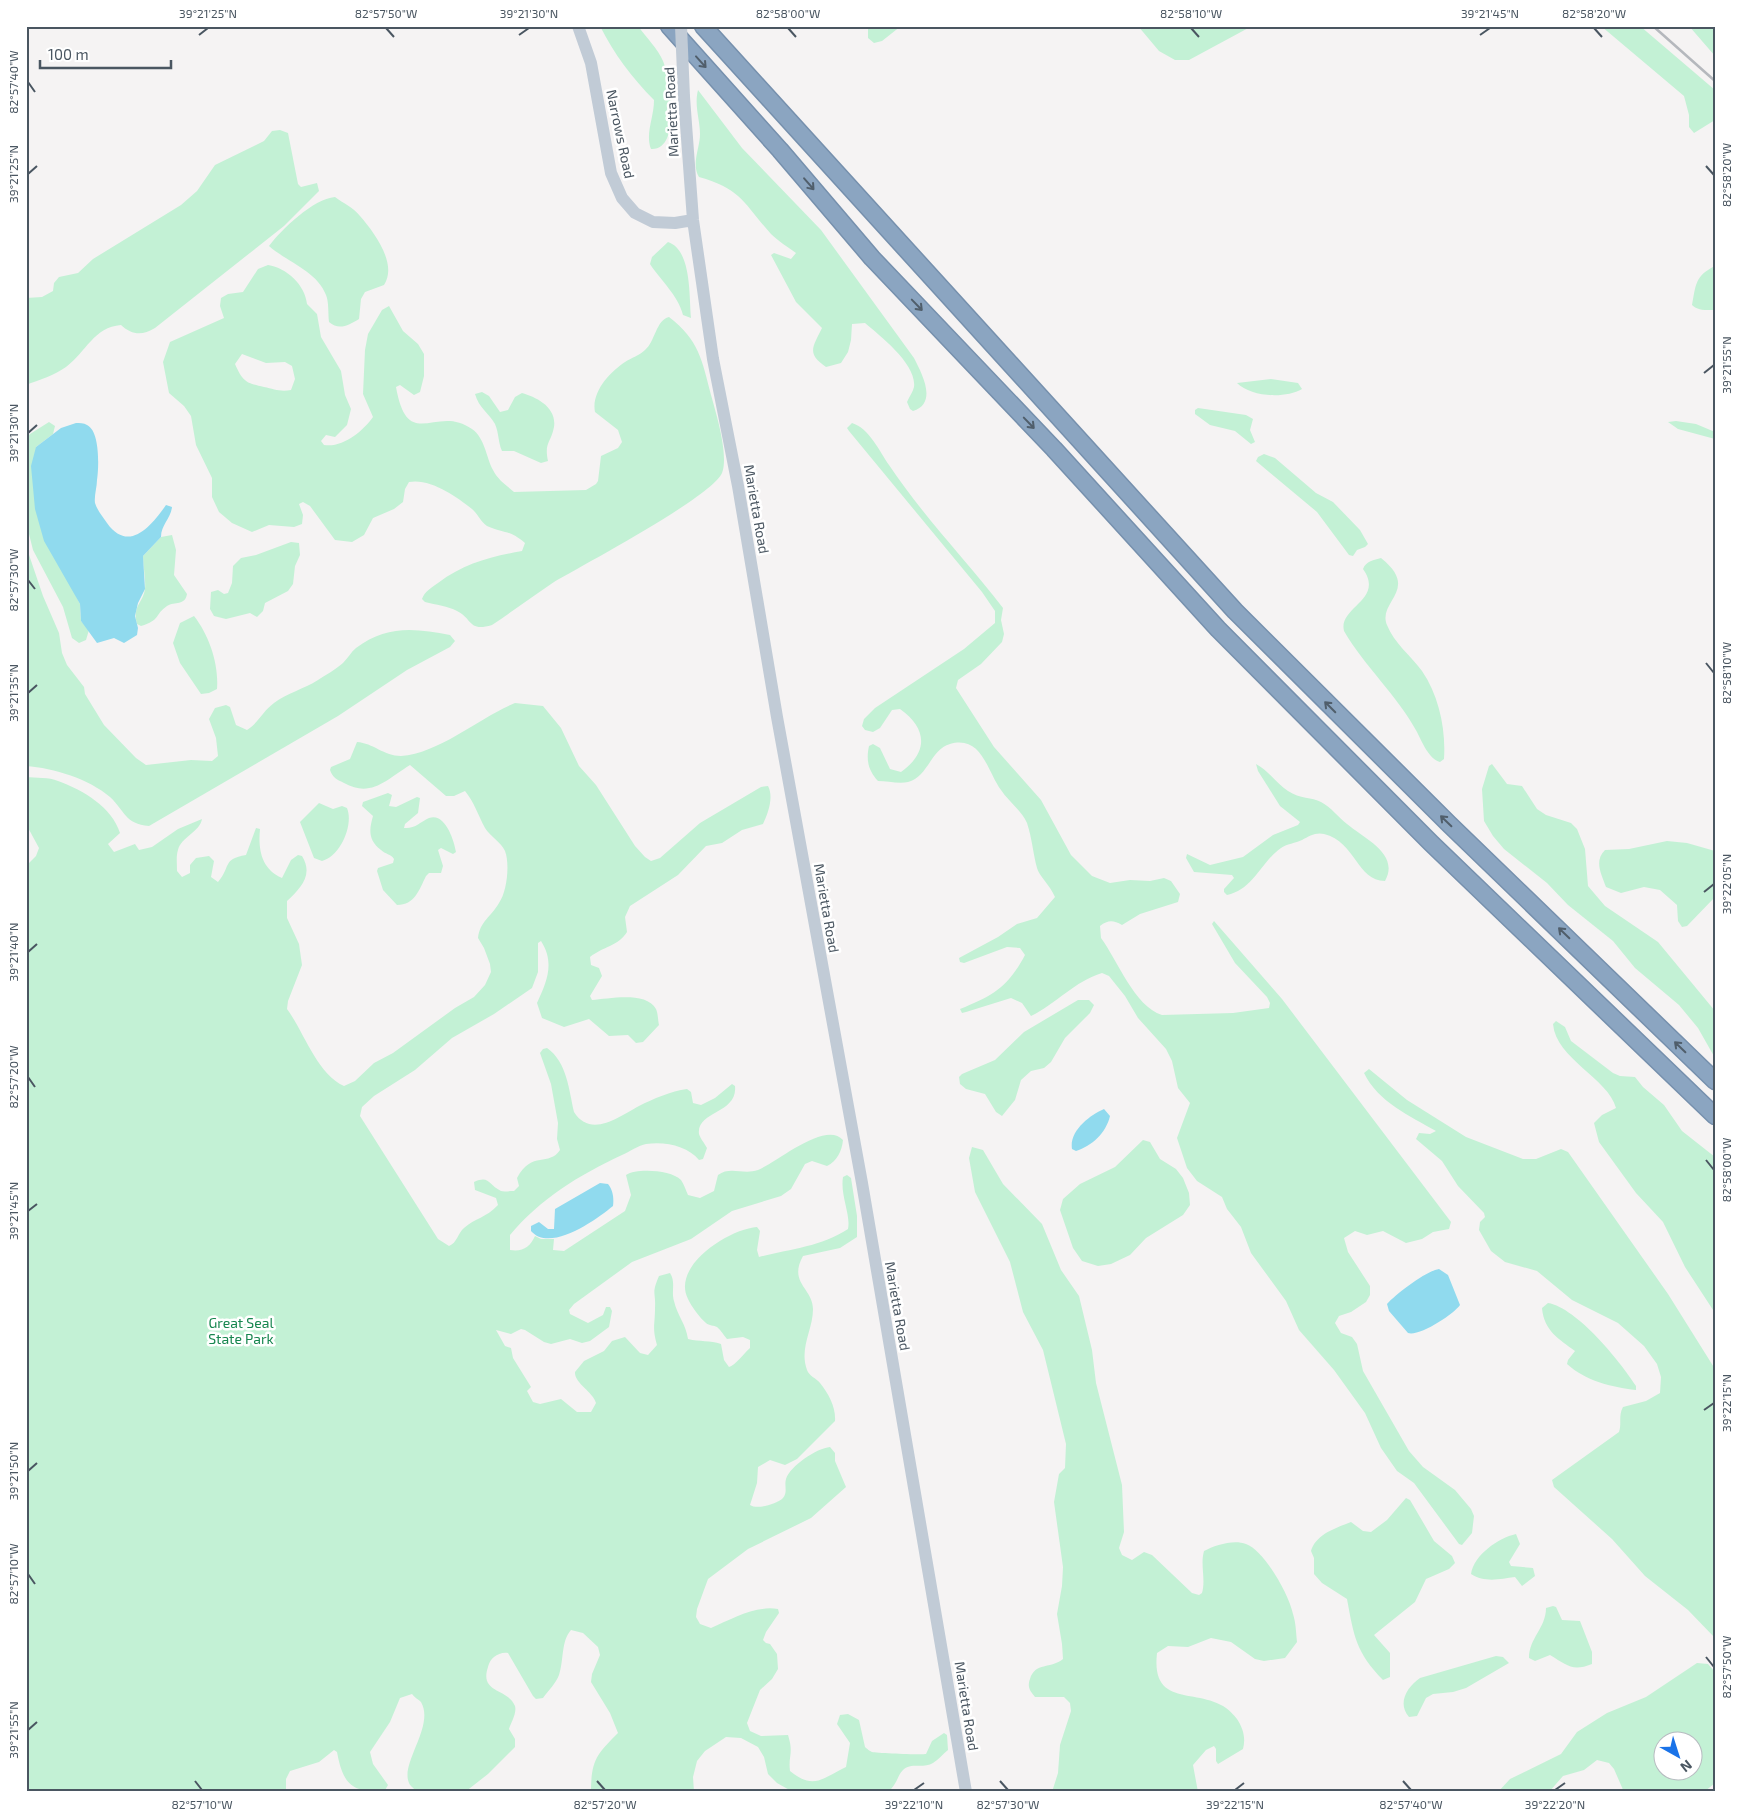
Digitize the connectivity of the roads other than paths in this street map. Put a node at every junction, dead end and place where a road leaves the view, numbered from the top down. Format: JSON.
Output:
{"nodes":[{"id":1,"x":578,"y":26,"type":"edge"},
{"id":2,"x":669,"y":26,"type":"edge"},
{"id":3,"x":681,"y":26,"type":"edge"},
{"id":4,"x":703,"y":26,"type":"edge"},
{"id":5,"x":693,"y":220,"type":"junction"},
{"id":6,"x":1715,"y":1081,"type":"edge"},
{"id":7,"x":1715,"y":1116,"type":"edge"},
{"id":8,"x":966,"y":1792,"type":"edge"}],
"edges":[{"from":1,"to":5,"type":"street","name":"Narrows Road"},
{"from":2,"to":7,"type":"highway","one_way":true},
{"from":3,"to":5,"type":"street","name":"Marietta Road","bridge":true},
{"from":6,"to":4,"type":"highway","one_way":true},
{"from":5,"to":8,"type":"street","name":"Marietta Road"}]}
